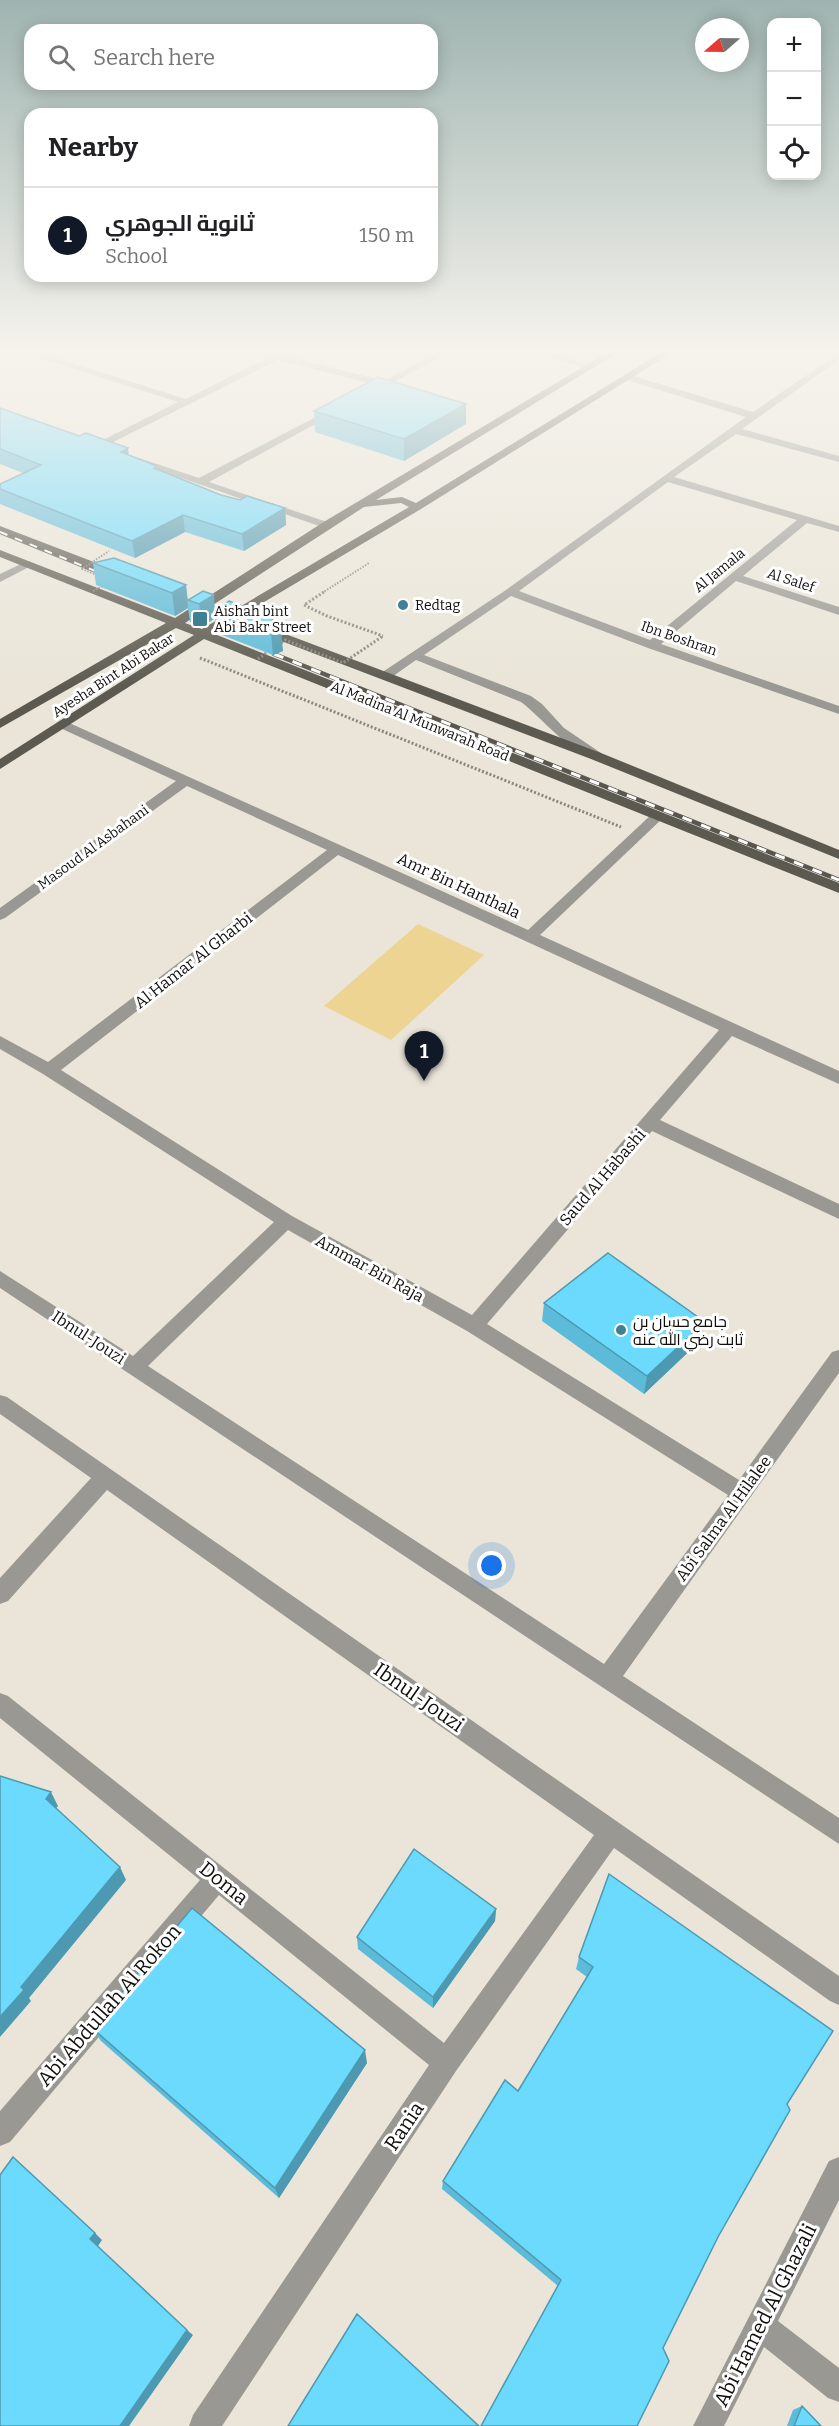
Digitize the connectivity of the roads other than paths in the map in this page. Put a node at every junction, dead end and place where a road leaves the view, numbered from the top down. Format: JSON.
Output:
{"nodes":[{"id":1,"x":141,"y":462,"type":"edge"},
{"id":2,"x":237,"y":462,"type":"edge"},
{"id":3,"x":431,"y":462,"type":"edge"},
{"id":4,"x":489,"y":462,"type":"edge"},
{"id":5,"x":688,"y":462,"type":"edge"},
{"id":6,"x":666,"y":478,"type":"junction"},
{"id":7,"x":200,"y":482,"type":"junction"},
{"id":8,"x":360,"y":505,"type":"junction"},
{"id":9,"x":417,"y":507,"type":"junction"},
{"id":10,"x":805,"y":519,"type":"junction"},
{"id":11,"x":326,"y":525,"type":"junction"},
{"id":12,"x":0,"y":529,"type":"edge"},
{"id":13,"x":839,"y":529,"type":"edge"},
{"id":14,"x":0,"y":553,"type":"edge"},
{"id":15,"x":27,"y":564,"type":"junction"},
{"id":16,"x":734,"y":577,"type":"junction"},
{"id":17,"x":0,"y":579,"type":"edge"},
{"id":18,"x":130,"y":579,"type":"edge"},
{"id":19,"x":510,"y":592,"type":"junction"},
{"id":20,"x":182,"y":599,"type":"edge"},
{"id":21,"x":203,"y":607,"type":"junction"},
{"id":22,"x":839,"y":611,"type":"edge"},
{"id":23,"x":229,"y":617,"type":"junction"},
{"id":24,"x":173,"y":624,"type":"junction"},
{"id":25,"x":202,"y":634,"type":"junction"},
{"id":26,"x":652,"y":645,"type":"junction"},
{"id":27,"x":416,"y":656,"type":"junction"},
{"id":28,"x":385,"y":676,"type":"junction"},
{"id":29,"x":839,"y":710,"type":"edge"},
{"id":30,"x":1,"y":722,"type":"edge"},
{"id":31,"x":65,"y":725,"type":"junction"},
{"id":32,"x":596,"y":756,"type":"junction"},
{"id":33,"x":0,"y":765,"type":"edge"},
{"id":34,"x":186,"y":780,"type":"junction"},
{"id":35,"x":658,"y":816,"type":"junction"},
{"id":36,"x":337,"y":849,"type":"junction"},
{"id":37,"x":839,"y":855,"type":"edge"},
{"id":38,"x":839,"y":888,"type":"edge"},
{"id":39,"x":0,"y":915,"type":"edge"},
{"id":40,"x":529,"y":937,"type":"junction"},
{"id":41,"x":730,"y":1028,"type":"junction"},
{"id":42,"x":0,"y":1042,"type":"edge"},
{"id":43,"x":49,"y":1070,"type":"junction"},
{"id":44,"x":839,"y":1078,"type":"edge"},
{"id":45,"x":649,"y":1122,"type":"junction"},
{"id":46,"x":839,"y":1212,"type":"edge"},
{"id":47,"x":286,"y":1221,"type":"junction"},
{"id":48,"x":0,"y":1278,"type":"edge"},
{"id":49,"x":474,"y":1326,"type":"junction"},
{"id":50,"x":839,"y":1358,"type":"edge"},
{"id":51,"x":134,"y":1367,"type":"junction"},
{"id":52,"x":0,"y":1403,"type":"edge"},
{"id":53,"x":105,"y":1477,"type":"junction"},
{"id":54,"x":741,"y":1492,"type":"junction"},
{"id":55,"x":0,"y":1594,"type":"edge"},
{"id":56,"x":608,"y":1679,"type":"junction"},
{"id":57,"x":0,"y":1705,"type":"edge"},
{"id":58,"x":611,"y":1832,"type":"junction"},
{"id":59,"x":839,"y":1832,"type":"edge"},
{"id":60,"x":218,"y":1878,"type":"junction"},
{"id":61,"x":839,"y":1992,"type":"edge"},
{"id":62,"x":447,"y":2062,"type":"junction"},
{"id":63,"x":0,"y":2132,"type":"edge"},
{"id":64,"x":839,"y":2171,"type":"edge"},
{"id":65,"x":759,"y":2325,"type":"junction"},
{"id":66,"x":839,"y":2387,"type":"edge"},
{"id":67,"x":204,"y":2426,"type":"edge"},
{"id":68,"x":708,"y":2426,"type":"edge"}],
"edges":[{"from":1,"to":7,"type":"street"},
{"from":2,"to":7,"type":"street"},
{"from":3,"to":8,"type":"main road","name":"Ayesha Bint Abi Bakar"},
{"from":4,"to":9,"type":"main road","name":"Ayesha Bint Abi Bakar"},
{"from":5,"to":6,"type":"street"},
{"from":6,"to":10,"type":"street"},
{"from":6,"to":19,"type":"street"},
{"from":7,"to":11,"type":"street"},
{"from":8,"to":9,"type":"main road"},
{"from":8,"to":11,"type":"main road","name":"Ayesha Bint Abi Bakar"},
{"from":9,"to":23,"type":"main road","name":"Ayesha Bint Abi Bakar"},
{"from":10,"to":13,"type":"street"},
{"from":10,"to":16,"type":"street","name":"Al Jamala"},
{"from":11,"to":21,"type":"main road","name":"Ayesha Bint Abi Bakar"},
{"from":12,"to":18,"type":"main road"},
{"from":14,"to":15,"type":"main road","name":"Al Madina Al Munwarah Road"},
{"from":15,"to":17,"type":"street"},
{"from":15,"to":24,"type":"main road","name":"Al Madina Al Munwarah Road"},
{"from":16,"to":22,"type":"street","name":"Al Salef"},
{"from":16,"to":26,"type":"street","name":"Al Jamala"},
{"from":19,"to":26,"type":"street","name":"Ibn Boshran"},
{"from":19,"to":27,"type":"street"},
{"from":20,"to":21,"type":"main road","name":"Al Madina Al Munwarah Road"},
{"from":21,"to":23,"type":"main road","name":"Al Madina Al Munwarah Road"},
{"from":21,"to":24,"type":"main road","name":"Ayesha Bint Abi Bakar"},
{"from":23,"to":25,"type":"main road","name":"Ayesha Bint Abi Bakar"},
{"from":23,"to":28,"type":"main road","name":"Al Madina Al Munwarah Road"},
{"from":24,"to":25,"type":"main road","name":"Al Madina Al Munwarah Road"},
{"from":24,"to":30,"type":"main road","name":"Ayesha Bint Abi Bakar"},
{"from":25,"to":31,"type":"main road","name":"Ayesha Bint Abi Bakar"},
{"from":25,"to":35,"type":"main road","name":"Al Madina Al Munwarah Road"},
{"from":26,"to":29,"type":"street","name":"Ibn Boshran"},
{"from":27,"to":28,"type":"street"},
{"from":27,"to":32,"type":"street","name":"Al Madina Al Munwarah Road"},
{"from":28,"to":32,"type":"main road","name":"Al Madina Al Munwarah Road"},
{"from":31,"to":33,"type":"main road","name":"Ayesha Bint Abi Bakar"},
{"from":31,"to":34,"type":"street","name":"Amr Bin Hanthala"},
{"from":32,"to":37,"type":"main road","name":"Al Madina Al Munwarah Road"},
{"from":34,"to":36,"type":"street","name":"Amr Bin Hanthala"},
{"from":34,"to":39,"type":"street","name":"Masoud Al Asbahani"},
{"from":35,"to":38,"type":"main road","name":"Al Madina Al Munwarah Road"},
{"from":35,"to":40,"type":"street"},
{"from":36,"to":40,"type":"street","name":"Amr Bin Hanthala"},
{"from":36,"to":43,"type":"street","name":"Al Hamar Al Gharbi"},
{"from":40,"to":41,"type":"street","name":"Amr Bin Hanthala"},
{"from":41,"to":44,"type":"street","name":"Amr Bin Hanthala"},
{"from":41,"to":45,"type":"street","name":"Saud Al Habashi"},
{"from":42,"to":43,"type":"street","name":"Ammar Bin Raja"},
{"from":43,"to":47,"type":"street","name":"Ammar Bin Raja"},
{"from":45,"to":46,"type":"street"},
{"from":45,"to":49,"type":"street","name":"Saud Al Habashi"},
{"from":47,"to":49,"type":"street","name":"Ammar Bin Raja"},
{"from":47,"to":51,"type":"street"},
{"from":48,"to":51,"type":"street","name":"Ibnul-Jouzi"},
{"from":49,"to":54,"type":"street","name":"Ammar Bin Raja"},
{"from":50,"to":54,"type":"street","name":"Abi Salma Al Hilalee"},
{"from":51,"to":56,"type":"street","name":"Ibnul-Jouzi"},
{"from":52,"to":53,"type":"street","name":"Ibnul-Jouzi"},
{"from":53,"to":55,"type":"street"},
{"from":53,"to":58,"type":"street","name":"Ibnul-Jouzi"},
{"from":54,"to":56,"type":"street","name":"Abi Salma Al Hilalee"},
{"from":56,"to":59,"type":"street","name":"Ibnul-Jouzi"},
{"from":57,"to":60,"type":"street","name":"Doma"},
{"from":58,"to":61,"type":"street","name":"Ibnul-Jouzi"},
{"from":58,"to":62,"type":"street","name":"Rania"},
{"from":60,"to":62,"type":"street","name":"Doma"},
{"from":60,"to":63,"type":"street","name":"Abi Abdullah Al Rokon"},
{"from":62,"to":67,"type":"street","name":"Rania"},
{"from":64,"to":65,"type":"street","name":"Abi Hamed Al Ghazali"},
{"from":65,"to":66,"type":"street"},
{"from":65,"to":68,"type":"street","name":"Abi Hamed Al Ghazali"}]}
